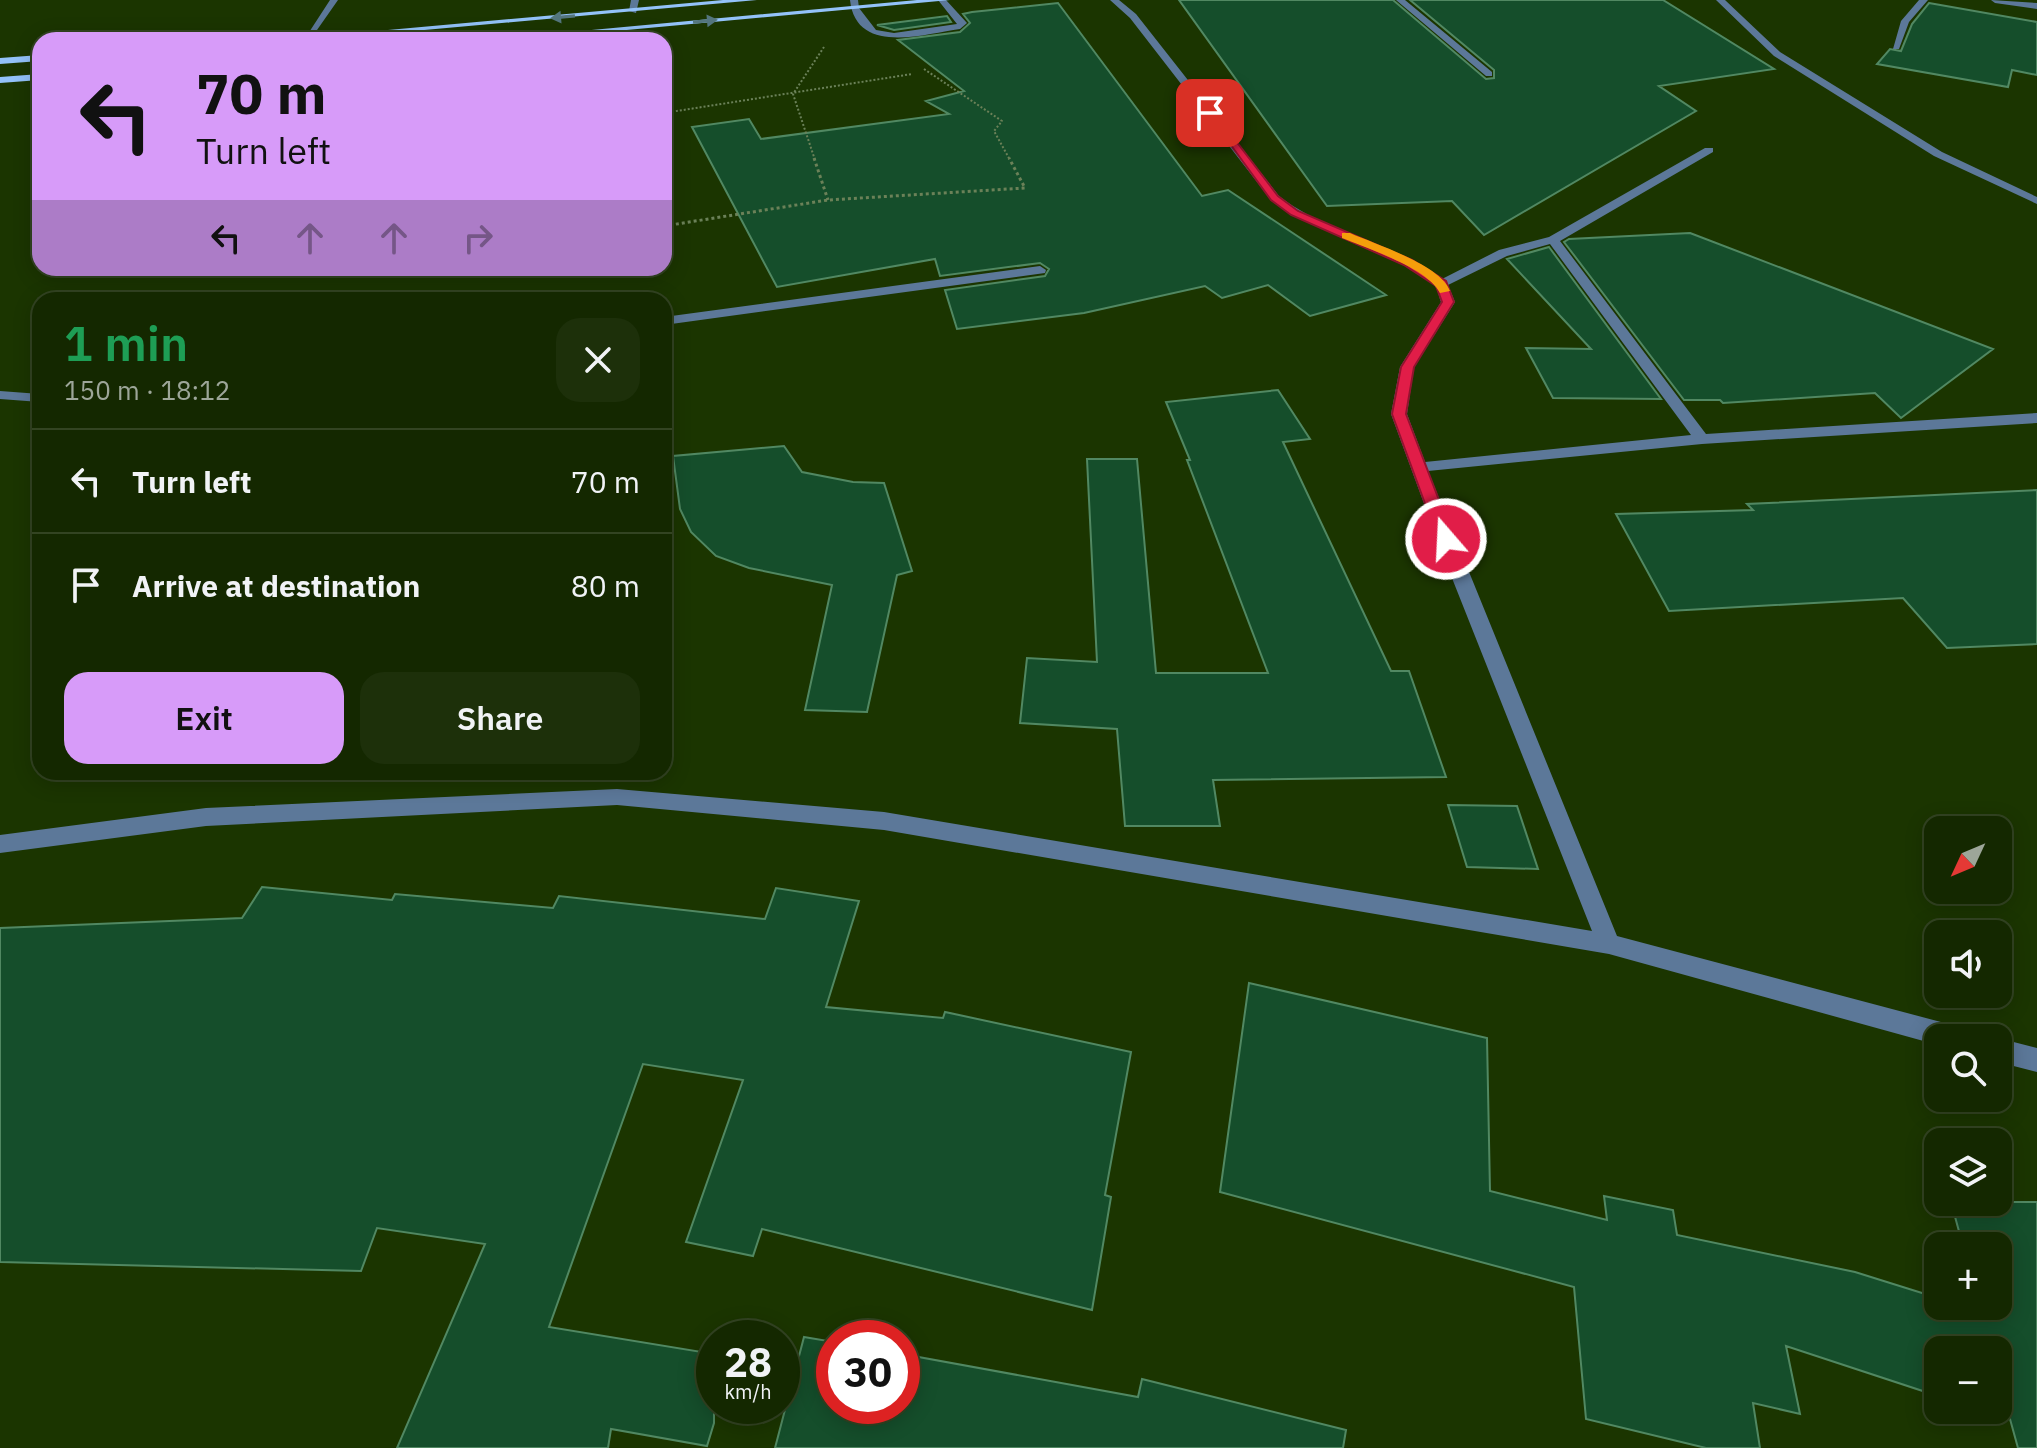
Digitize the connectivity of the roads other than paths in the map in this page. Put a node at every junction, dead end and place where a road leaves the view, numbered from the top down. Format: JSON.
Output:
{"nodes":[{"id":1,"x":334,"y":0,"type":"edge"},
{"id":2,"x":635,"y":0,"type":"edge"},
{"id":3,"x":753,"y":0,"type":"edge"},
{"id":4,"x":944,"y":0,"type":"edge"},
{"id":5,"x":1114,"y":0,"type":"edge"},
{"id":6,"x":1400,"y":0,"type":"edge"},
{"id":7,"x":1720,"y":0,"type":"edge"},
{"id":8,"x":1924,"y":0,"type":"edge"},
{"id":9,"x":1995,"y":0,"type":"edge"},
{"id":10,"x":854,"y":4,"type":"edge"},
{"id":11,"x":2037,"y":6,"type":"edge"},
{"id":12,"x":633,"y":11,"type":"junction"},
{"id":13,"x":311,"y":32,"type":"edge"},
{"id":14,"x":379,"y":32,"type":"edge"},
{"id":15,"x":577,"y":32,"type":"edge"},
{"id":16,"x":1896,"y":47,"type":"dead end"},
{"id":17,"x":32,"y":59,"type":"edge"},
{"id":18,"x":0,"y":61,"type":"edge"},
{"id":19,"x":1489,"y":74,"type":"dead end"},
{"id":20,"x":32,"y":78,"type":"edge"},
{"id":21,"x":1,"y":82,"type":"edge"},
{"id":22,"x":1709,"y":150,"type":"dead end"},
{"id":23,"x":2037,"y":201,"type":"edge"},
{"id":24,"x":1553,"y":240,"type":"junction"},
{"id":25,"x":1040,"y":270,"type":"dead end"},
{"id":26,"x":1441,"y":284,"type":"junction"},
{"id":27,"x":672,"y":320,"type":"edge"},
{"id":28,"x":0,"y":395,"type":"edge"},
{"id":29,"x":32,"y":397,"type":"edge"},
{"id":30,"x":2037,"y":418,"type":"edge"},
{"id":31,"x":1702,"y":439,"type":"junction"},
{"id":32,"x":1421,"y":467,"type":"junction"},
{"id":33,"x":0,"y":844,"type":"edge"},
{"id":34,"x":1609,"y":944,"type":"junction"},
{"id":35,"x":1924,"y":1029,"type":"edge"},
{"id":36,"x":2012,"y":1054,"type":"edge"},
{"id":37,"x":2037,"y":1060,"type":"edge"}],
"edges":[{"from":1,"to":13,"type":"street"},
{"from":2,"to":12,"type":"street"},
{"from":3,"to":12,"type":"main road"},
{"from":4,"to":10,"type":"main road"},
{"from":4,"to":10,"type":"street"},
{"from":5,"to":26,"type":"street"},
{"from":6,"to":19,"type":"street"},
{"from":7,"to":23,"type":"street"},
{"from":8,"to":16,"type":"street"},
{"from":9,"to":11,"type":"street"},
{"from":15,"to":10,"type":"main road","one_way":true},
{"from":12,"to":14,"type":"main road","one_way":true},
{"from":17,"to":18,"type":"main road"},
{"from":20,"to":21,"type":"main road"},
{"from":22,"to":24,"type":"street"},
{"from":24,"to":26,"type":"street"},
{"from":24,"to":31,"type":"street"},
{"from":25,"to":27,"type":"street"},
{"from":26,"to":32,"type":"street"},
{"from":28,"to":29,"type":"street"},
{"from":30,"to":31,"type":"street"},
{"from":31,"to":32,"type":"street"},
{"from":32,"to":34,"type":"street"},
{"from":33,"to":34,"type":"street"},
{"from":34,"to":35,"type":"street"},
{"from":36,"to":37,"type":"street"}]}
